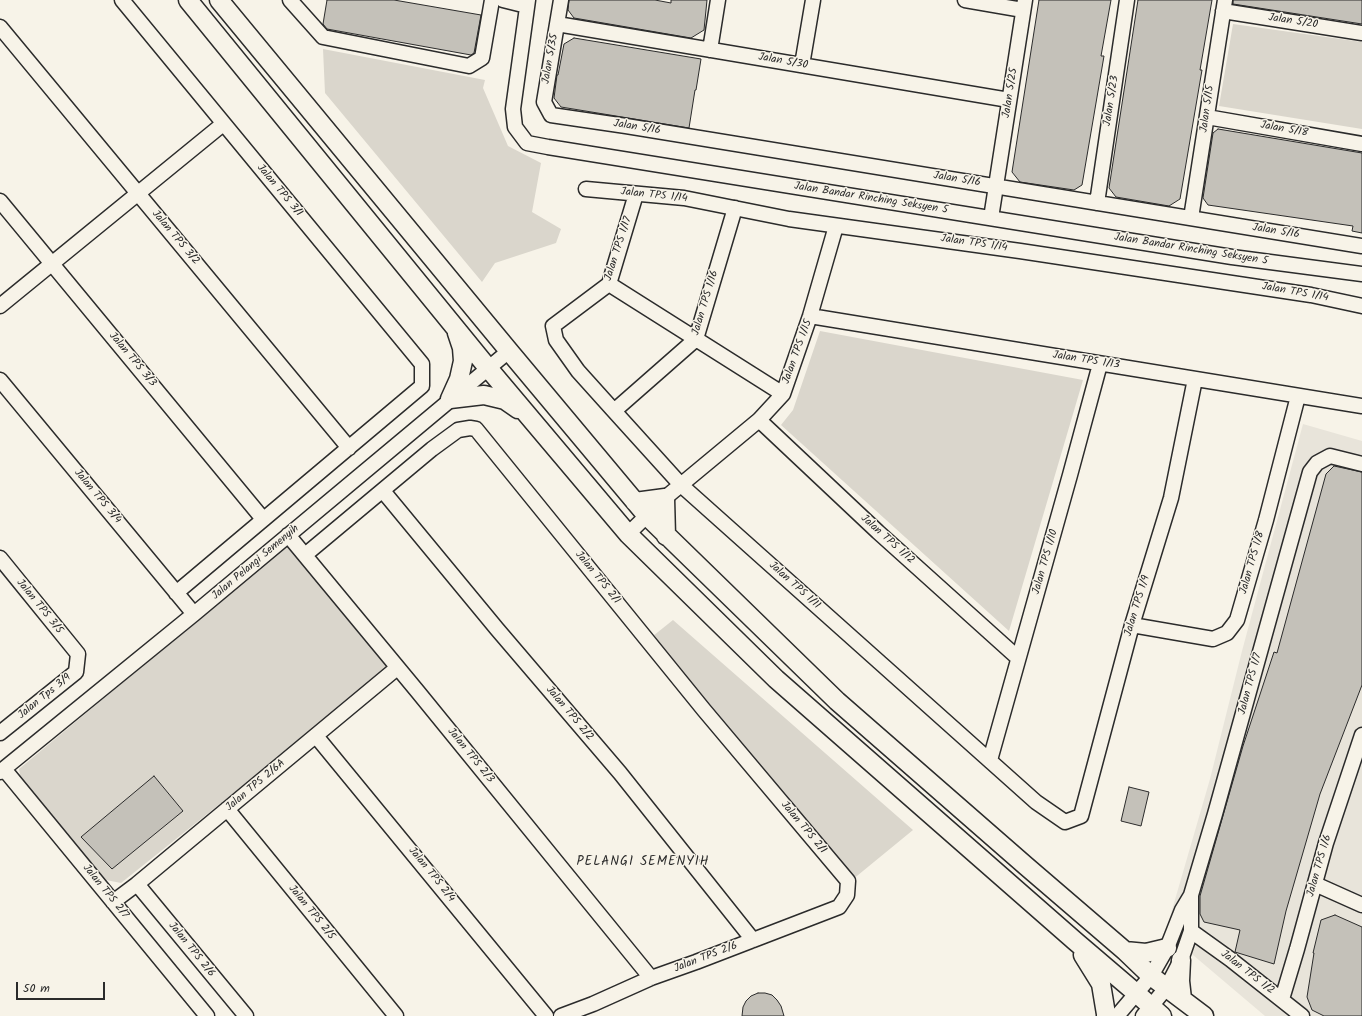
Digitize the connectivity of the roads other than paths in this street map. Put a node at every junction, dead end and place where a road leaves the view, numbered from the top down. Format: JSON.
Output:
{"nodes":[{"id":1,"x":122,"y":0,"type":"edge"},
{"id":2,"x":188,"y":0,"type":"edge"},
{"id":3,"x":219,"y":0,"type":"edge"},
{"id":4,"x":290,"y":0,"type":"edge"},
{"id":5,"x":492,"y":0,"type":"edge"},
{"id":6,"x":503,"y":0,"type":"edge"},
{"id":7,"x":561,"y":0,"type":"edge"},
{"id":8,"x":718,"y":0,"type":"edge"},
{"id":9,"x":813,"y":0,"type":"edge"},
{"id":10,"x":965,"y":0,"type":"edge"},
{"id":11,"x":1127,"y":0,"type":"edge"},
{"id":12,"x":528,"y":3,"type":"edge"},
{"id":13,"x":1024,"y":5,"type":"edge"},
{"id":14,"x":1224,"y":6,"type":"edge"},
{"id":15,"x":557,"y":24,"type":"junction"},
{"id":16,"x":0,"y":27,"type":"edge"},
{"id":17,"x":1362,"y":33,"type":"edge"},
{"id":18,"x":710,"y":50,"type":"junction"},
{"id":19,"x":802,"y":65,"type":"junction"},
{"id":20,"x":1009,"y":100,"type":"junction"},
{"id":21,"x":551,"y":116,"type":"joint"},
{"id":22,"x":1207,"y":117,"type":"junction"},
{"id":23,"x":223,"y":124,"type":"junction"},
{"id":24,"x":1362,"y":144,"type":"edge"},
{"id":25,"x":996,"y":186,"type":"junction"},
{"id":26,"x":586,"y":189,"type":"dead end"},
{"id":27,"x":138,"y":193,"type":"junction"},
{"id":28,"x":636,"y":194,"type":"junction"},
{"id":29,"x":0,"y":201,"type":"edge"},
{"id":30,"x":1097,"y":203,"type":"junction"},
{"id":31,"x":735,"y":208,"type":"junction"},
{"id":32,"x":991,"y":218,"type":"junction"},
{"id":33,"x":1191,"y":218,"type":"junction"},
{"id":34,"x":836,"y":226,"type":"junction"},
{"id":35,"x":1362,"y":246,"type":"edge"},
{"id":36,"x":52,"y":263,"type":"junction"},
{"id":37,"x":1362,"y":274,"type":"edge"},
{"id":38,"x":608,"y":284,"type":"junction"},
{"id":39,"x":0,"y":306,"type":"edge"},
{"id":40,"x":1362,"y":306,"type":"edge"},
{"id":41,"x":810,"y":316,"type":"junction"},
{"id":42,"x":553,"y":326,"type":"joint"},
{"id":43,"x":455,"y":327,"type":"junction"},
{"id":44,"x":696,"y":339,"type":"junction"},
{"id":45,"x":509,"y":351,"type":"junction"},
{"id":46,"x":1100,"y":364,"type":"junction"},
{"id":47,"x":488,"y":368,"type":"junction"},
{"id":48,"x":1195,"y":379,"type":"junction"},
{"id":49,"x":0,"y":380,"type":"edge"},
{"id":50,"x":783,"y":394,"type":"junction"},
{"id":51,"x":1298,"y":396,"type":"junction"},
{"id":52,"x":450,"y":399,"type":"junction"},
{"id":53,"x":1362,"y":406,"type":"edge"},
{"id":54,"x":614,"y":411,"type":"junction"},
{"id":55,"x":533,"y":420,"type":"junction"},
{"id":56,"x":759,"y":420,"type":"junction"},
{"id":57,"x":349,"y":448,"type":"junction"},
{"id":58,"x":1362,"y":464,"type":"edge"},
{"id":59,"x":681,"y":484,"type":"junction"},
{"id":60,"x":382,"y":490,"type":"junction"},
{"id":61,"x":665,"y":498,"type":"junction"},
{"id":62,"x":635,"y":502,"type":"junction"},
{"id":63,"x":647,"y":516,"type":"junction"},
{"id":64,"x":263,"y":520,"type":"junction"},
{"id":65,"x":628,"y":534,"type":"junction"},
{"id":66,"x":288,"y":535,"type":"junction"},
{"id":67,"x":666,"y":536,"type":"junction"},
{"id":68,"x":305,"y":555,"type":"junction"},
{"id":69,"x":0,"y":558,"type":"edge"},
{"id":70,"x":176,"y":593,"type":"junction"},
{"id":71,"x":194,"y":614,"type":"junction"},
{"id":72,"x":1132,"y":625,"type":"junction"},
{"id":73,"x":78,"y":654,"type":"joint"},
{"id":74,"x":1018,"y":658,"type":"junction"},
{"id":75,"x":397,"y":668,"type":"junction"},
{"id":76,"x":0,"y":733,"type":"edge"},
{"id":77,"x":1362,"y":735,"type":"edge"},
{"id":78,"x":316,"y":736,"type":"junction"},
{"id":79,"x":990,"y":760,"type":"junction"},
{"id":80,"x":2,"y":770,"type":"edge"},
{"id":81,"x":227,"y":809,"type":"junction"},
{"id":82,"x":1065,"y":822,"type":"joint"},
{"id":83,"x":137,"y":884,"type":"junction"},
{"id":84,"x":1315,"y":884,"type":"junction"},
{"id":85,"x":847,"y":895,"type":"joint"},
{"id":86,"x":1191,"y":895,"type":"junction"},
{"id":87,"x":113,"y":902,"type":"junction"},
{"id":88,"x":1362,"y":905,"type":"edge"},
{"id":89,"x":1192,"y":931,"type":"junction"},
{"id":90,"x":753,"y":940,"type":"junction"},
{"id":91,"x":1075,"y":941,"type":"junction"},
{"id":92,"x":1167,"y":948,"type":"junction"},
{"id":93,"x":1125,"y":951,"type":"junction"},
{"id":94,"x":1181,"y":960,"type":"junction"},
{"id":95,"x":1151,"y":976,"type":"junction"},
{"id":96,"x":651,"y":978,"type":"junction"},
{"id":97,"x":1167,"y":987,"type":"junction"},
{"id":98,"x":1136,"y":993,"type":"junction"},
{"id":99,"x":1182,"y":999,"type":"junction"},
{"id":100,"x":1282,"y":999,"type":"junction"},
{"id":101,"x":1152,"y":1013,"type":"edge"},
{"id":102,"x":206,"y":1016,"type":"edge"},
{"id":103,"x":246,"y":1016,"type":"edge"},
{"id":104,"x":396,"y":1016,"type":"edge"},
{"id":105,"x":546,"y":1016,"type":"edge"},
{"id":106,"x":561,"y":1016,"type":"edge"},
{"id":107,"x":1106,"y":1016,"type":"edge"},
{"id":108,"x":1117,"y":1016,"type":"edge"},
{"id":109,"x":1204,"y":1016,"type":"edge"},
{"id":110,"x":1302,"y":1016,"type":"edge"}],
"edges":[{"from":1,"to":23,"type":"street","name":"Jalan TPS 3/1"},
{"from":2,"to":43,"type":"street"},
{"from":3,"to":45,"type":"street"},
{"from":4,"to":5,"type":"street"},
{"from":6,"to":12,"type":"street"},
{"from":7,"to":15,"type":"street","name":"Jalan 5/35"},
{"from":8,"to":18,"type":"street"},
{"from":9,"to":19,"type":"street"},
{"from":10,"to":13,"type":"street"},
{"from":11,"to":30,"type":"street","name":"Jalan 5/23"},
{"from":12,"to":32,"type":"street","name":"Jalan Bandar Rinching Seksyen 5"},
{"from":13,"to":20,"type":"street","name":"Jalan 5/25"},
{"from":14,"to":17,"type":"street","name":"Jalan 5/20"},
{"from":14,"to":22,"type":"street","name":"Jalan 5/15"},
{"from":15,"to":18,"type":"street","name":"Jalan 5/30"},
{"from":15,"to":21,"type":"street","name":"Jalan 5/35"},
{"from":16,"to":27,"type":"street","name":"Jalan TPS 3/2"},
{"from":18,"to":19,"type":"street","name":"Jalan 5/30"},
{"from":19,"to":20,"type":"street","name":"Jalan 5/30"},
{"from":20,"to":25,"type":"street","name":"Jalan 5/25"},
{"from":21,"to":25,"type":"street","name":"Jalan 5/16"},
{"from":22,"to":24,"type":"street","name":"Jalan 5/18"},
{"from":22,"to":33,"type":"street","name":"Jalan 5/15"},
{"from":23,"to":27,"type":"street"},
{"from":23,"to":57,"type":"street","name":"Jalan TPS 3/1"},
{"from":25,"to":30,"type":"street","name":"Jalan 5/16"},
{"from":25,"to":32,"type":"street","name":"Jalan 5/25"},
{"from":26,"to":28,"type":"street","name":"Jalan TPS 1/14"},
{"from":27,"to":36,"type":"street"},
{"from":27,"to":57,"type":"street","name":"Jalan TPS 3/2"},
{"from":28,"to":31,"type":"street","name":"Jalan TPS 1/14"},
{"from":28,"to":38,"type":"street","name":"Jalan TPS 1/17"},
{"from":29,"to":36,"type":"street","name":"Jalan TPS 3/3"},
{"from":30,"to":33,"type":"street","name":"Jalan 5/16"},
{"from":31,"to":34,"type":"street","name":"Jalan TPS 1/14"},
{"from":31,"to":44,"type":"street","name":"Jalan TPS 1/16"},
{"from":32,"to":37,"type":"street","name":"Jalan Bandar Rinching Seksyen 5"},
{"from":33,"to":35,"type":"street","name":"Jalan 5/16"},
{"from":34,"to":40,"type":"street","name":"Jalan TPS 1/14"},
{"from":34,"to":41,"type":"street","name":"Jalan TPS 1/15"},
{"from":36,"to":39,"type":"street"},
{"from":36,"to":64,"type":"street","name":"Jalan TPS 3/3"},
{"from":38,"to":42,"type":"street","name":"Jalan TPS 1/17"},
{"from":38,"to":44,"type":"street"},
{"from":41,"to":46,"type":"street","name":"Jalan TPS 1/13"},
{"from":41,"to":50,"type":"street","name":"Jalan TPS 1/15"},
{"from":42,"to":54,"type":"street","name":"Jalan TPS 1/11"},
{"from":43,"to":47,"type":"street"},
{"from":43,"to":52,"type":"street"},
{"from":44,"to":50,"type":"street"},
{"from":44,"to":54,"type":"street","name":"Jalan TPS 1/16"},
{"from":45,"to":47,"type":"street","name":"Jalan Pelangi Semenyih"},
{"from":45,"to":62,"type":"street"},
{"from":46,"to":48,"type":"street","name":"Jalan TPS 1/13"},
{"from":46,"to":74,"type":"street","name":"Jalan TPS 1/10"},
{"from":47,"to":52,"type":"street","name":"Jalan Pelangi Semenyih"},
{"from":47,"to":55,"type":"street"},
{"from":48,"to":51,"type":"street","name":"Jalan TPS 1/13"},
{"from":48,"to":72,"type":"street","name":"Jalan TPS 1/9"},
{"from":49,"to":70,"type":"street","name":"Jalan TPS 3/4"},
{"from":50,"to":56,"type":"street","name":"Jalan TPS 1/15"},
{"from":51,"to":53,"type":"street","name":"Jalan TPS 1/13"},
{"from":51,"to":72,"type":"street","name":"Jalan TPS 1/8"},
{"from":52,"to":55,"type":"street"},
{"from":52,"to":66,"type":"street","name":"Jalan Pelangi Semenyih"},
{"from":54,"to":59,"type":"street","name":"Jalan TPS 1/11"},
{"from":55,"to":65,"type":"street"},
{"from":56,"to":59,"type":"street","name":"Jalan TPS 1/15"},
{"from":56,"to":74,"type":"street","name":"Jalan TPS 1/12"},
{"from":57,"to":64,"type":"street"},
{"from":58,"to":86,"type":"street","name":"Jalan TPS 1/7"},
{"from":59,"to":61,"type":"street","name":"Jalan TPS 1/15"},
{"from":59,"to":79,"type":"street","name":"Jalan TPS 1/11"},
{"from":60,"to":68,"type":"street","name":"Jalan TPS 2/1"},
{"from":60,"to":85,"type":"street","name":"Jalan TPS 2/1"},
{"from":60,"to":90,"type":"street","name":"Jalan TPS 2/2"},
{"from":61,"to":62,"type":"street"},
{"from":61,"to":63,"type":"street","name":"Jalan TPS 1/15"},
{"from":61,"to":67,"type":"street"},
{"from":62,"to":63,"type":"street"},
{"from":63,"to":65,"type":"street","name":"Jalan TPS 1/15"},
{"from":63,"to":67,"type":"street"},
{"from":64,"to":70,"type":"street"},
{"from":65,"to":91,"type":"street"},
{"from":66,"to":68,"type":"street","name":"Jalan TPS 2/3"},
{"from":66,"to":71,"type":"street","name":"Jalan Pelangi Semenyih"},
{"from":67,"to":93,"type":"street"},
{"from":68,"to":75,"type":"street","name":"Jalan TPS 2/3"},
{"from":69,"to":73,"type":"street","name":"Jalan TPS 3/5"},
{"from":70,"to":71,"type":"street","name":"Jalan TPS 3/4"},
{"from":71,"to":80,"type":"street","name":"Jalan Pelangi Semenyih"},
{"from":72,"to":82,"type":"street","name":"Jalan TPS 1/9"},
{"from":73,"to":76,"type":"street","name":"Jalan Tps 3/9"},
{"from":74,"to":79,"type":"street","name":"Jalan TPS 1/10"},
{"from":75,"to":78,"type":"street","name":"Jalan TPS 2/6A"},
{"from":75,"to":96,"type":"street","name":"Jalan TPS 2/3"},
{"from":77,"to":84,"type":"street","name":"Jalan TPS 1/6"},
{"from":78,"to":81,"type":"street","name":"Jalan TPS 2/6A"},
{"from":78,"to":105,"type":"street","name":"Jalan TPS 2/4"},
{"from":79,"to":82,"type":"street","name":"Jalan TPS 1/11"},
{"from":80,"to":87,"type":"street","name":"Jalan TPS 2/7"},
{"from":81,"to":83,"type":"street","name":"Jalan TPS 2/6A"},
{"from":81,"to":104,"type":"street","name":"Jalan TPS 2/5"},
{"from":83,"to":87,"type":"street","name":"Jalan TPS 2/6A"},
{"from":83,"to":103,"type":"street","name":"Jalan TPS 2/6"},
{"from":84,"to":88,"type":"street"},
{"from":84,"to":100,"type":"street","name":"Jalan TPS 1/6"},
{"from":85,"to":90,"type":"street","name":"Jalan TPS 2/6"},
{"from":86,"to":89,"type":"street","name":"Jalan TPS 1/7"},
{"from":86,"to":92,"type":"street","name":"Jalan TPS 1/7"},
{"from":87,"to":102,"type":"street","name":"Jalan TPS 2/7"},
{"from":89,"to":94,"type":"street","name":"Jalan TPS 1/7"},
{"from":89,"to":100,"type":"street","name":"Jalan TPS 1/2"},
{"from":90,"to":96,"type":"street","name":"Jalan TPS 2/6"},
{"from":91,"to":98,"type":"street"},
{"from":91,"to":107,"type":"street"},
{"from":92,"to":93,"type":"street"},
{"from":92,"to":95,"type":"street","name":"Jalan TPS 1/7"},
{"from":93,"to":95,"type":"street"},
{"from":94,"to":97,"type":"street","name":"Jalan TPS 1/7"},
{"from":94,"to":99,"type":"street"},
{"from":95,"to":97,"type":"street"},
{"from":95,"to":98,"type":"street","name":"Jalan TPS 1/7"},
{"from":96,"to":106,"type":"street","name":"Jalan TPS 2/6"},
{"from":97,"to":99,"type":"street"},
{"from":97,"to":101,"type":"street","name":"Jalan TPS 1/7"},
{"from":98,"to":101,"type":"street"},
{"from":98,"to":108,"type":"street","name":"Jalan TPS 1/7"},
{"from":99,"to":109,"type":"street"},
{"from":100,"to":110,"type":"street","name":"Jalan TPS 1/2"}]}
